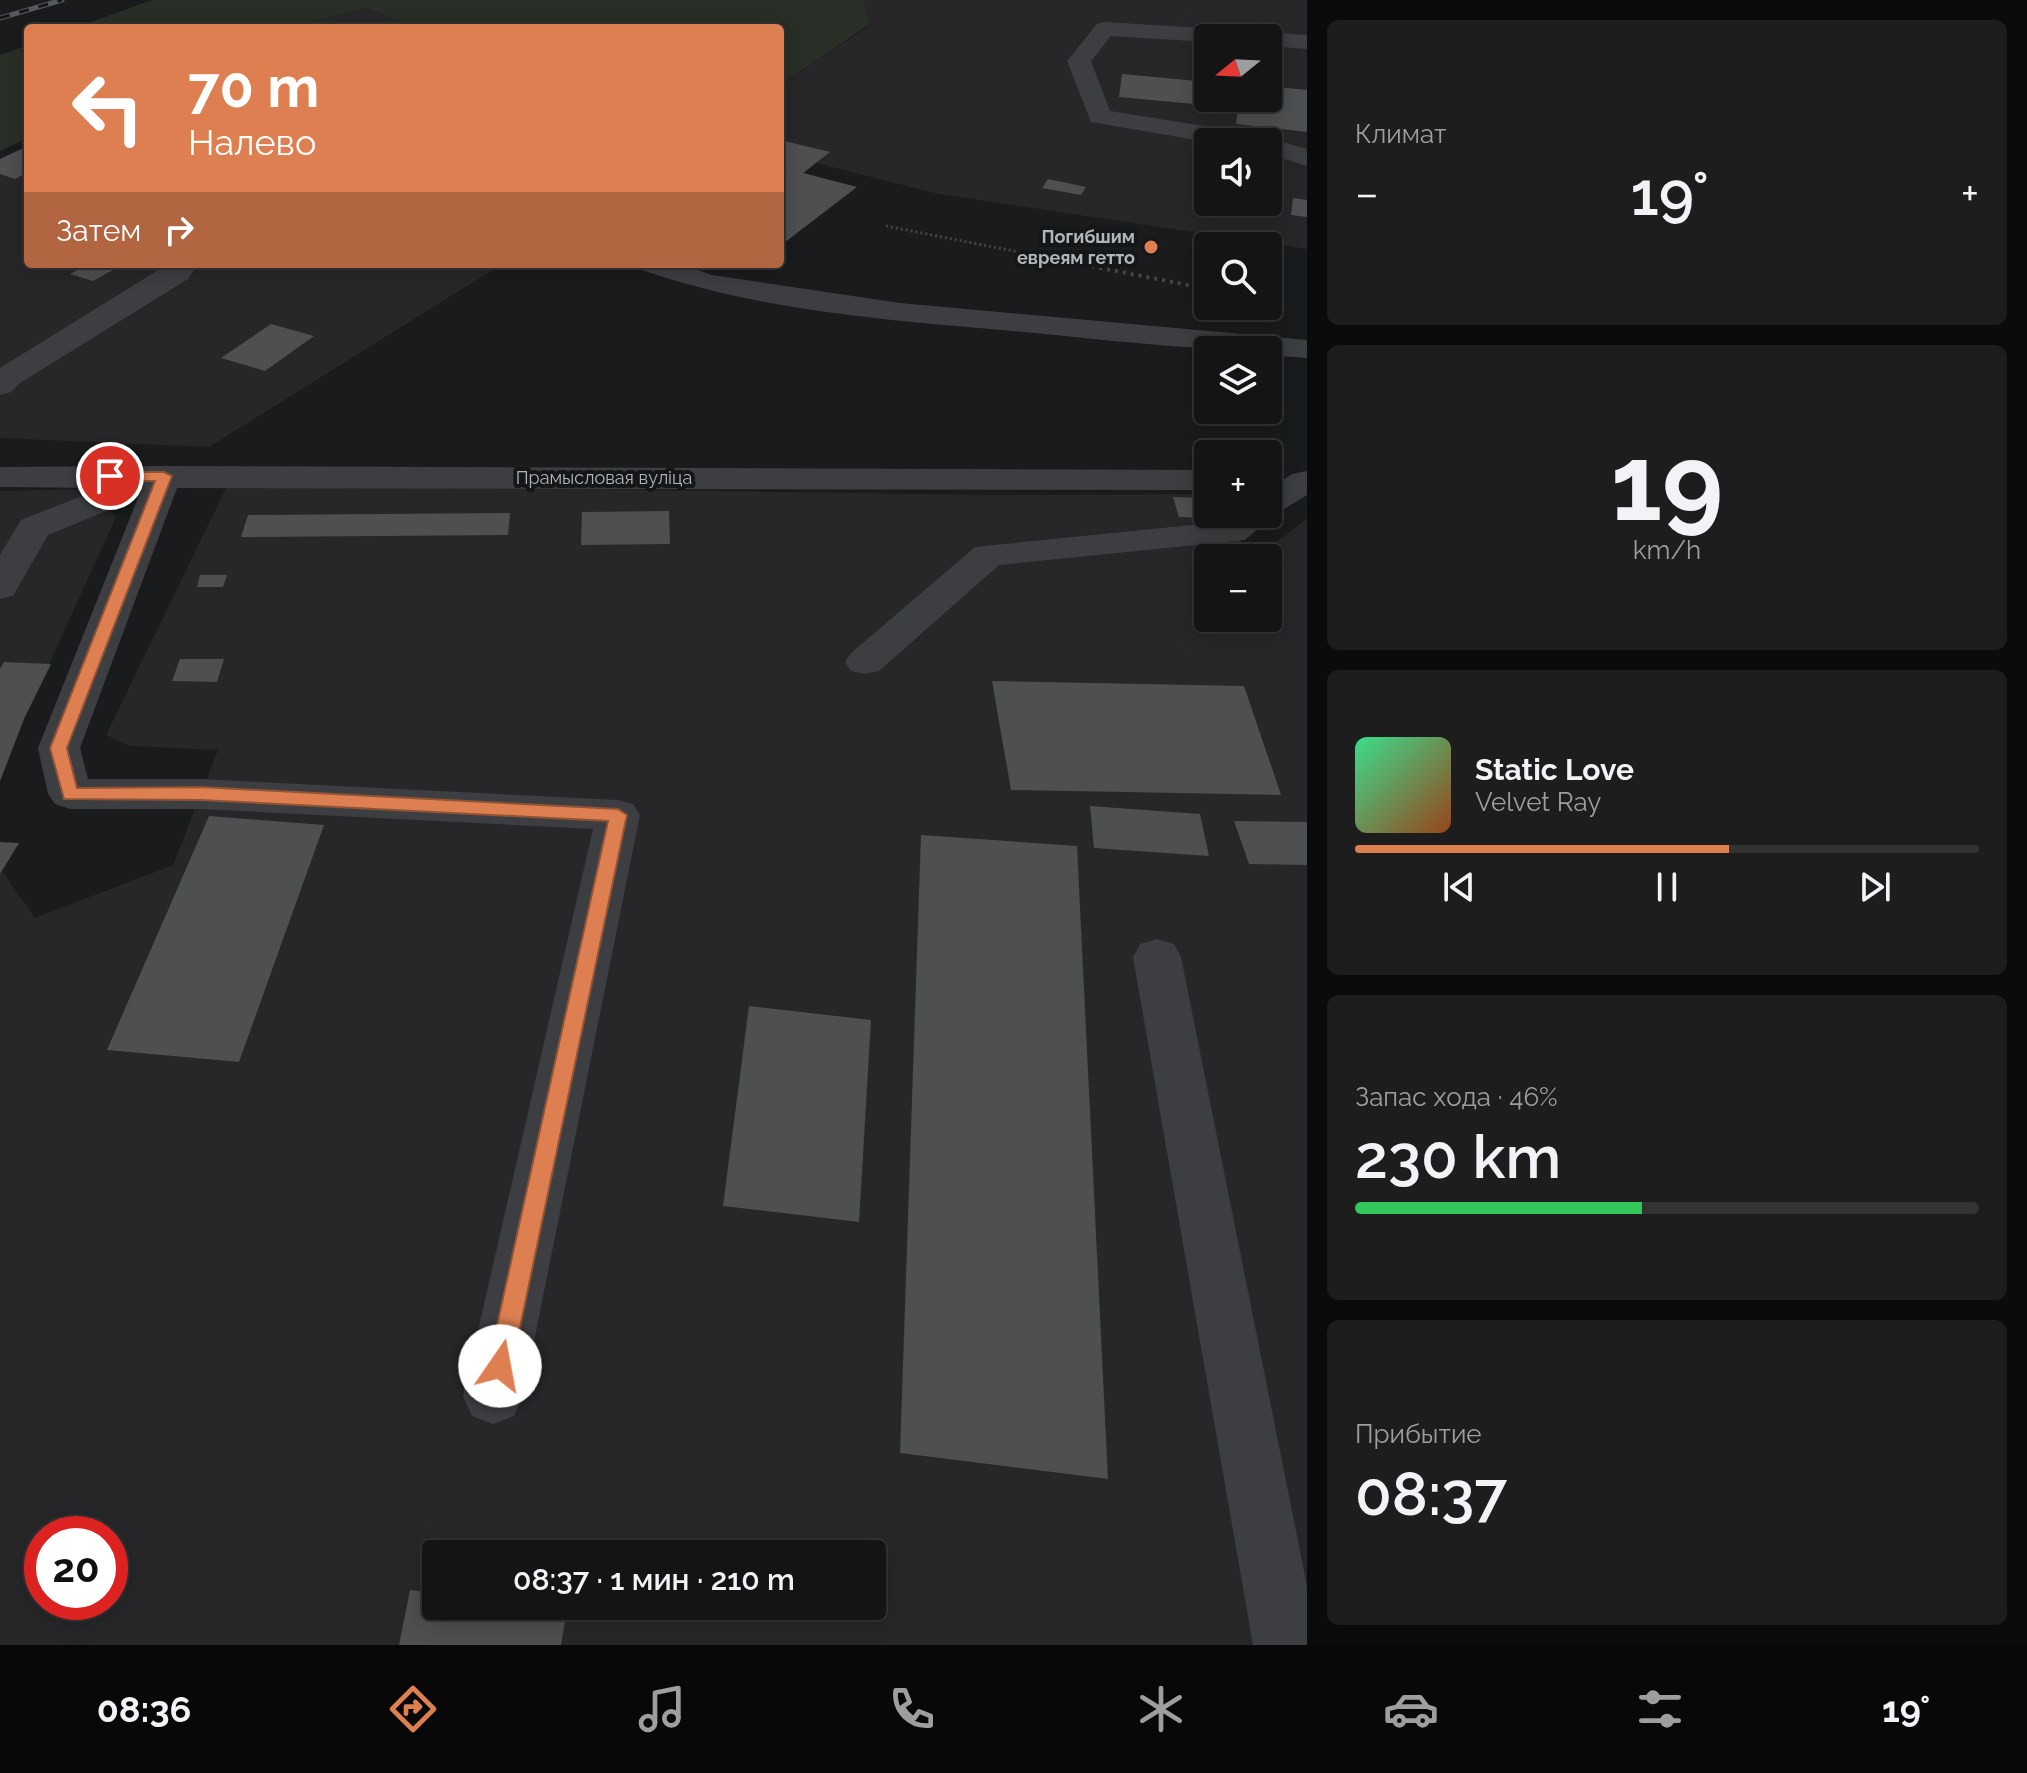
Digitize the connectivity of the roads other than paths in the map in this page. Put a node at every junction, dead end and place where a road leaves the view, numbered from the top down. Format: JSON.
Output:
{"nodes":[{"id":1,"x":1194,"y":35,"type":"edge"},
{"id":2,"x":1282,"y":40,"type":"edge"},
{"id":3,"x":1307,"y":42,"type":"edge"},
{"id":4,"x":1194,"y":132,"type":"edge"},
{"id":5,"x":1282,"y":150,"type":"edge"},
{"id":6,"x":1307,"y":158,"type":"edge"},
{"id":7,"x":181,"y":268,"type":"edge"},
{"id":8,"x":664,"y":268,"type":"edge"},
{"id":9,"x":1307,"y":349,"type":"edge"},
{"id":10,"x":0,"y":385,"type":"edge"},
{"id":11,"x":164,"y":476,"type":"junction"},
{"id":12,"x":0,"y":477,"type":"edge"},
{"id":13,"x":1194,"y":480,"type":"edge"},
{"id":14,"x":1282,"y":480,"type":"edge"},
{"id":15,"x":1306,"y":481,"type":"edge"},
{"id":16,"x":1282,"y":497,"type":"edge"},
{"id":17,"x":1238,"y":528,"type":"edge"},
{"id":18,"x":0,"y":588,"type":"edge"},
{"id":19,"x":865,"y":662,"type":"dead end"},
{"id":20,"x":1157,"y":957,"type":"dead end"},
{"id":21,"x":493,"y":1396,"type":"dead end"},
{"id":22,"x":1286,"y":1645,"type":"edge"}],
"edges":[{"from":1,"to":4,"type":"street"},
{"from":2,"to":3,"type":"street"},
{"from":5,"to":6,"type":"street"},
{"from":7,"to":10,"type":"street"},
{"from":8,"to":9,"type":"street"},
{"from":11,"to":12,"type":"street","name":"Прамысловая вуліца"},
{"from":11,"to":13,"type":"street","name":"Прамысловая вуліца"},
{"from":11,"to":18,"type":"street"},
{"from":11,"to":21,"type":"street"},
{"from":14,"to":15,"type":"street"},
{"from":15,"to":16,"type":"street"},
{"from":17,"to":19,"type":"street"},
{"from":20,"to":22,"type":"street"}]}
